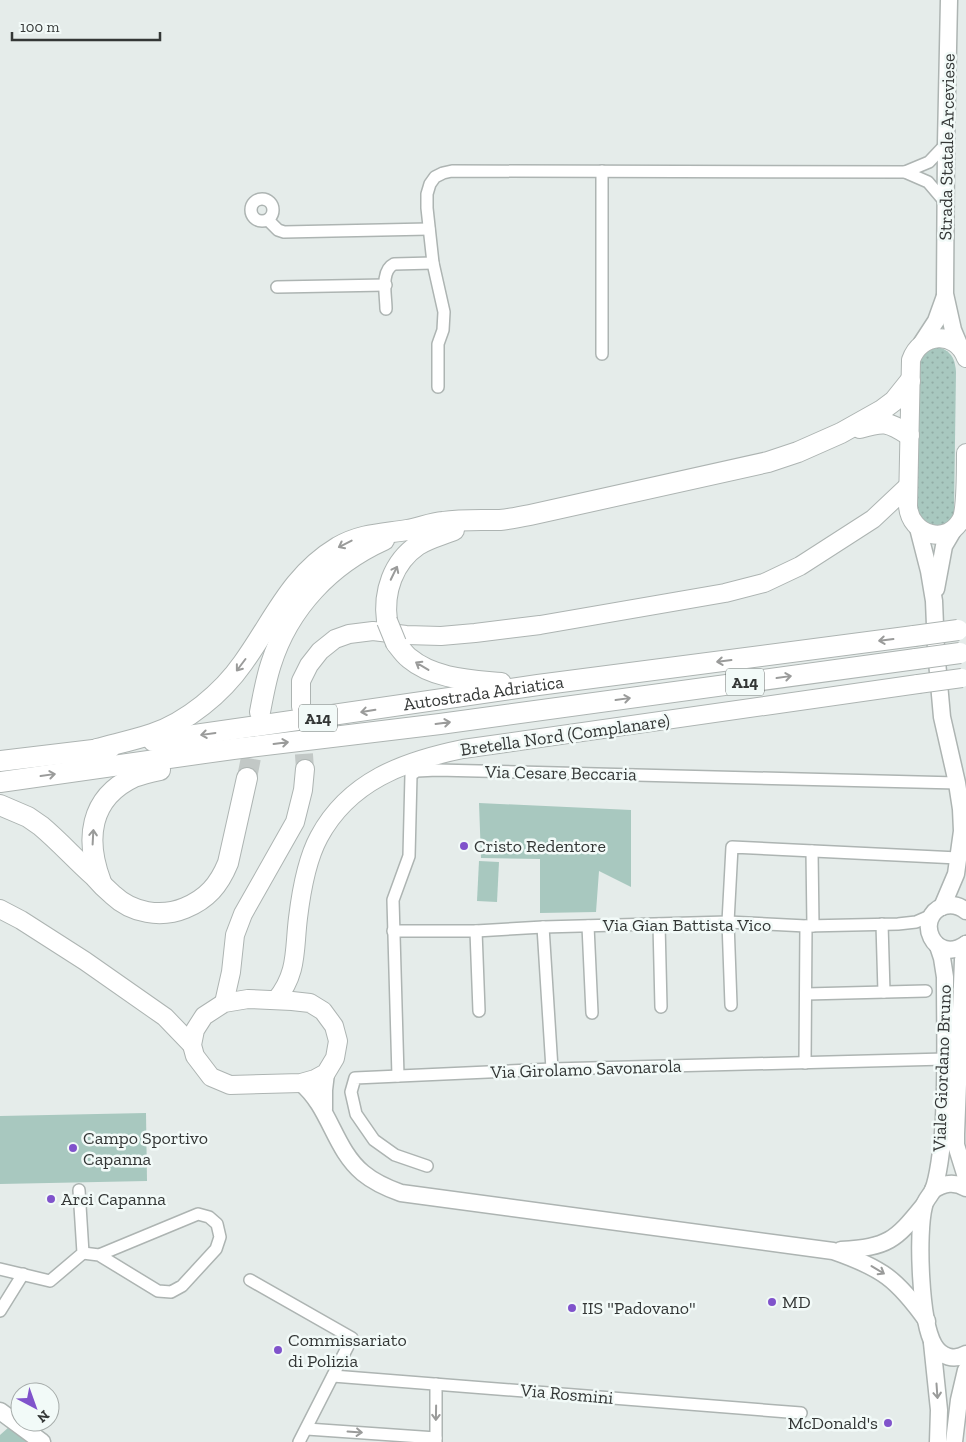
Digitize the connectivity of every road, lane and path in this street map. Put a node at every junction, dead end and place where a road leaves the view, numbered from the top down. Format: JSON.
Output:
{"nodes":[{"id":1,"x":949,"y":0,"type":"edge"},
{"id":2,"x":946,"y":144,"type":"junction"},
{"id":3,"x":602,"y":171,"type":"junction"},
{"id":4,"x":905,"y":172,"type":"junction"},
{"id":5,"x":945,"y":202,"type":"junction"},
{"id":6,"x":268,"y":220,"type":"dead end"},
{"id":7,"x":429,"y":229,"type":"junction"},
{"id":8,"x":433,"y":263,"type":"junction"},
{"id":9,"x":386,"y":285,"type":"junction"},
{"id":10,"x":277,"y":287,"type":"dead end"},
{"id":11,"x":945,"y":294,"type":"junction"},
{"id":12,"x":386,"y":309,"type":"dead end"},
{"id":13,"x":921,"y":344,"type":"junction"},
{"id":14,"x":602,"y":354,"type":"dead end"},
{"id":15,"x":964,"y":354,"type":"edge"},
{"id":16,"x":910,"y":381,"type":"junction"},
{"id":17,"x":438,"y":387,"type":"dead end"},
{"id":18,"x":841,"y":433,"type":"junction"},
{"id":19,"x":909,"y":435,"type":"junction"},
{"id":20,"x":966,"y":453,"type":"edge"},
{"id":21,"x":908,"y":486,"type":"junction"},
{"id":22,"x":873,"y":519,"type":"junction"},
{"id":23,"x":482,"y":520,"type":"junction"},
{"id":24,"x":914,"y":523,"type":"junction"},
{"id":25,"x":954,"y":529,"type":"junction"},
{"id":26,"x":410,"y":530,"type":"junction"},
{"id":27,"x":934,"y":601,"type":"junction"},
{"id":28,"x":962,"y":630,"type":"edge"},
{"id":29,"x":963,"y":653,"type":"edge"},
{"id":30,"x":964,"y":678,"type":"edge"},
{"id":31,"x":538,"y":685,"type":"junction"},
{"id":32,"x":300,"y":707,"type":"tunnel mouth"},
{"id":33,"x":260,"y":712,"type":"tunnel mouth"},
{"id":34,"x":97,"y":749,"type":"junction"},
{"id":35,"x":233,"y":749,"type":"junction"},
{"id":36,"x":0,"y":761,"type":"edge"},
{"id":37,"x":305,"y":769,"type":"tunnel mouth"},
{"id":38,"x":247,"y":778,"type":"tunnel mouth"},
{"id":39,"x":0,"y":782,"type":"edge"},
{"id":40,"x":957,"y":783,"type":"junction"},
{"id":41,"x":0,"y":806,"type":"edge"},
{"id":42,"x":812,"y":851,"type":"junction"},
{"id":43,"x":957,"y":866,"type":"junction"},
{"id":44,"x":102,"y":884,"type":"junction"},
{"id":45,"x":0,"y":909,"type":"edge"},
{"id":46,"x":965,"y":910,"type":"edge"},
{"id":47,"x":937,"y":911,"type":"junction"},
{"id":48,"x":728,"y":922,"type":"junction"},
{"id":49,"x":659,"y":924,"type":"junction"},
{"id":50,"x":882,"y":924,"type":"junction"},
{"id":51,"x":898,"y":924,"type":"junction"},
{"id":52,"x":588,"y":926,"type":"junction"},
{"id":53,"x":809,"y":926,"type":"junction"},
{"id":54,"x":543,"y":927,"type":"junction"},
{"id":55,"x":392,"y":931,"type":"junction"},
{"id":56,"x":476,"y":932,"type":"junction"},
{"id":57,"x":935,"y":942,"type":"junction"},
{"id":58,"x":966,"y":944,"type":"edge"},
{"id":59,"x":295,"y":962,"type":"junction"},
{"id":60,"x":231,"y":972,"type":"junction"},
{"id":61,"x":926,"y":991,"type":"dead end"},
{"id":62,"x":884,"y":992,"type":"junction"},
{"id":63,"x":806,"y":994,"type":"junction"},
{"id":64,"x":248,"y":999,"type":"junction"},
{"id":65,"x":276,"y":1000,"type":"junction"},
{"id":66,"x":224,"y":1003,"type":"junction"},
{"id":67,"x":310,"y":1003,"type":"junction"},
{"id":68,"x":731,"y":1005,"type":"dead end"},
{"id":69,"x":661,"y":1007,"type":"dead end"},
{"id":70,"x":479,"y":1011,"type":"dead end"},
{"id":71,"x":592,"y":1012,"type":"dead end"},
{"id":72,"x":204,"y":1016,"type":"junction"},
{"id":73,"x":165,"y":1017,"type":"junction"},
{"id":74,"x":192,"y":1045,"type":"junction"},
{"id":75,"x":945,"y":1059,"type":"junction"},
{"id":76,"x":805,"y":1063,"type":"junction"},
{"id":77,"x":552,"y":1069,"type":"junction"},
{"id":78,"x":326,"y":1073,"type":"junction"},
{"id":79,"x":398,"y":1076,"type":"junction"},
{"id":80,"x":301,"y":1083,"type":"junction"},
{"id":81,"x":961,"y":1090,"type":"edge"},
{"id":82,"x":324,"y":1109,"type":"junction"},
{"id":83,"x":427,"y":1166,"type":"dead end"},
{"id":84,"x":966,"y":1177,"type":"edge"},
{"id":85,"x":966,"y":1188,"type":"edge"},
{"id":86,"x":79,"y":1190,"type":"dead end"},
{"id":87,"x":933,"y":1190,"type":"junction"},
{"id":88,"x":924,"y":1205,"type":"junction"},
{"id":89,"x":833,"y":1251,"type":"junction"},
{"id":90,"x":83,"y":1253,"type":"junction"},
{"id":91,"x":99,"y":1255,"type":"junction"},
{"id":92,"x":0,"y":1269,"type":"edge"},
{"id":93,"x":23,"y":1274,"type":"junction"},
{"id":94,"x":250,"y":1280,"type":"dead end"},
{"id":95,"x":0,"y":1311,"type":"edge"},
{"id":96,"x":927,"y":1321,"type":"junction"},
{"id":97,"x":932,"y":1342,"type":"junction"},
{"id":98,"x":966,"y":1354,"type":"edge"},
{"id":99,"x":966,"y":1370,"type":"edge"},
{"id":100,"x":333,"y":1376,"type":"junction"},
{"id":101,"x":436,"y":1384,"type":"junction"},
{"id":102,"x":0,"y":1411,"type":"edge"},
{"id":103,"x":801,"y":1413,"type":"dead end"},
{"id":104,"x":307,"y":1429,"type":"junction"},
{"id":105,"x":436,"y":1440,"type":"edge"},
{"id":106,"x":42,"y":1442,"type":"edge"},
{"id":107,"x":299,"y":1442,"type":"edge"},
{"id":108,"x":938,"y":1442,"type":"edge"},
{"id":109,"x":954,"y":1442,"type":"edge"}],
"edges":[{"from":1,"to":2,"type":"main road","name":"Strada Statale Arceviese"},
{"from":2,"to":4,"type":"street"},
{"from":2,"to":5,"type":"main road","name":"Strada Statale Arceviese"},
{"from":3,"to":4,"type":"street"},
{"from":3,"to":7,"type":"street"},
{"from":3,"to":14,"type":"street"},
{"from":4,"to":5,"type":"street"},
{"from":5,"to":11,"type":"main road","name":"Strada Statale Arceviese"},
{"from":6,"to":7,"type":"street"},
{"from":7,"to":8,"type":"street"},
{"from":8,"to":9,"type":"street"},
{"from":8,"to":17,"type":"street"},
{"from":9,"to":10,"type":"street"},
{"from":9,"to":12,"type":"street"},
{"from":11,"to":13,"type":"main road","name":"Strada Statale Arceviese"},
{"from":11,"to":15,"type":"main road","name":"Strada Statale Arceviese"},
{"from":13,"to":15,"type":"main road","name":"Strada Statale Arceviese"},
{"from":13,"to":16,"type":"main road","name":"Strada Statale Arceviese"},
{"from":16,"to":18,"type":"highway"},
{"from":16,"to":19,"type":"main road","name":"Strada Statale Arceviese"},
{"from":18,"to":19,"type":"highway"},
{"from":18,"to":23,"type":"highway"},
{"from":19,"to":21,"type":"main road","name":"Strada Statale Arceviese"},
{"from":20,"to":25,"type":"main road"},
{"from":21,"to":22,"type":"main road"},
{"from":21,"to":24,"type":"main road","name":"Strada Statale Arceviese"},
{"from":22,"to":24,"type":"main road"},
{"from":22,"to":32,"type":"main road"},
{"from":23,"to":26,"type":"highway"},
{"from":31,"to":23,"type":"highway","one_way":true,"bridge":true},
{"from":24,"to":25,"type":"main road"},
{"from":24,"to":27,"type":"main road","name":"Strada Statale Arceviese"},
{"from":25,"to":27,"type":"main road"},
{"from":26,"to":33,"type":"highway"},
{"from":26,"to":34,"type":"highway","one_way":true},
{"from":27,"to":40,"type":"main road"},
{"from":28,"to":31,"type":"highway","name":"Autostrada Adriatica","number":"A14","one_way":true,"bridge":true},
{"from":35,"to":29,"type":"highway","name":"Autostrada Adriatica","number":"A14","one_way":true,"bridge":true},
{"from":30,"to":59,"type":"main road","name":"Bretella Nord (Complanare)","bridge":true},
{"from":31,"to":34,"type":"highway","name":"Autostrada Adriatica","number":"A14","one_way":true},
{"from":34,"to":36,"type":"highway","name":"Autostrada Adriatica","number":"A14"},
{"from":39,"to":35,"type":"highway","name":"Autostrada Adriatica","number":"A14","one_way":true},
{"from":44,"to":35,"type":"highway","one_way":true},
{"from":37,"to":60,"type":"main road"},
{"from":38,"to":44,"type":"highway"},
{"from":40,"to":43,"type":"main road"},
{"from":40,"to":55,"type":"street","name":"Via Cesare Beccaria"},
{"from":41,"to":44,"type":"highway"},
{"from":42,"to":43,"type":"street"},
{"from":42,"to":48,"type":"street"},
{"from":42,"to":53,"type":"street"},
{"from":43,"to":46,"type":"main road"},
{"from":43,"to":47,"type":"main road"},
{"from":45,"to":73,"type":"main road"},
{"from":46,"to":47,"type":"main road"},
{"from":47,"to":51,"type":"street","name":"Via Gian Battista Vico"},
{"from":47,"to":57,"type":"main road","name":"Viale Giordano Bruno"},
{"from":48,"to":49,"type":"street","name":"Via Gian Battista Vico"},
{"from":48,"to":53,"type":"street","name":"Via Gian Battista Vico"},
{"from":48,"to":68,"type":"street"},
{"from":49,"to":52,"type":"street","name":"Via Gian Battista Vico"},
{"from":49,"to":69,"type":"street"},
{"from":50,"to":51,"type":"street","name":"Via Gian Battista Vico"},
{"from":50,"to":53,"type":"street","name":"Via Gian Battista Vico"},
{"from":50,"to":62,"type":"street"},
{"from":51,"to":57,"type":"street","name":"Via Gian Battista Vico"},
{"from":52,"to":54,"type":"street","name":"Via Gian Battista Vico"},
{"from":52,"to":71,"type":"street"},
{"from":53,"to":63,"type":"street"},
{"from":54,"to":56,"type":"street","name":"Via Gian Battista Vico"},
{"from":54,"to":77,"type":"street"},
{"from":55,"to":56,"type":"street","name":"Via Gian Battista Vico"},
{"from":55,"to":79,"type":"street","name":"Via Cesare Beccaria"},
{"from":56,"to":70,"type":"street"},
{"from":57,"to":58,"type":"main road"},
{"from":57,"to":75,"type":"main road","name":"Viale Giordano Bruno"},
{"from":58,"to":81,"type":"main road","name":"Viale Giordano Bruno"},
{"from":59,"to":65,"type":"main road","name":"Bretella Nord (Complanare)"},
{"from":59,"to":67,"type":"main road","name":"Bretella Nord (Complanare)"},
{"from":60,"to":64,"type":"main road"},
{"from":60,"to":66,"type":"main road"},
{"from":61,"to":62,"type":"street"},
{"from":62,"to":63,"type":"street"},
{"from":63,"to":76,"type":"street"},
{"from":64,"to":65,"type":"main road"},
{"from":64,"to":66,"type":"main road"},
{"from":65,"to":67,"type":"main road"},
{"from":66,"to":72,"type":"main road"},
{"from":67,"to":78,"type":"main road"},
{"from":72,"to":73,"type":"main road"},
{"from":72,"to":74,"type":"main road"},
{"from":73,"to":74,"type":"main road"},
{"from":74,"to":80,"type":"main road"},
{"from":75,"to":76,"type":"street","name":"Via Girolamo Savonarola"},
{"from":75,"to":87,"type":"main road","name":"Viale Giordano Bruno"},
{"from":76,"to":77,"type":"street","name":"Via Girolamo Savonarola"},
{"from":77,"to":79,"type":"street","name":"Via Girolamo Savonarola"},
{"from":78,"to":80,"type":"main road"},
{"from":78,"to":82,"type":"main road"},
{"from":79,"to":83,"type":"street","name":"Via Girolamo Savonarola"},
{"from":80,"to":82,"type":"main road"},
{"from":81,"to":84,"type":"main road","name":"Viale Giordano Bruno"},
{"from":82,"to":89,"type":"main road"},
{"from":85,"to":87,"type":"main road"},
{"from":86,"to":90,"type":"street"},
{"from":87,"to":88,"type":"main road","name":"Viale Giordano Bruno"},
{"from":88,"to":89,"type":"main road"},
{"from":88,"to":96,"type":"main road","name":"Viale Giordano Bruno"},
{"from":89,"to":96,"type":"main road","one_way":true},
{"from":90,"to":91,"type":"street"},
{"from":90,"to":93,"type":"street"},
{"from":91,"to":91,"type":"street"},
{"from":92,"to":93,"type":"street"},
{"from":93,"to":95,"type":"street"},
{"from":94,"to":100,"type":"street"},
{"from":96,"to":97,"type":"main road","name":"Viale Giordano Bruno"},
{"from":97,"to":98,"type":"main road"},
{"from":97,"to":108,"type":"main road","name":"Viale Giordano Bruno","one_way":true},
{"from":99,"to":109,"type":"main road"},
{"from":100,"to":101,"type":"street","name":"Via Rosmini"},
{"from":100,"to":104,"type":"street"},
{"from":101,"to":103,"type":"street","name":"Via Rosmini"},
{"from":101,"to":105,"type":"street","one_way":true},
{"from":102,"to":106,"type":"main road"},
{"from":104,"to":105,"type":"street","one_way":true},
{"from":104,"to":107,"type":"street"}]}
